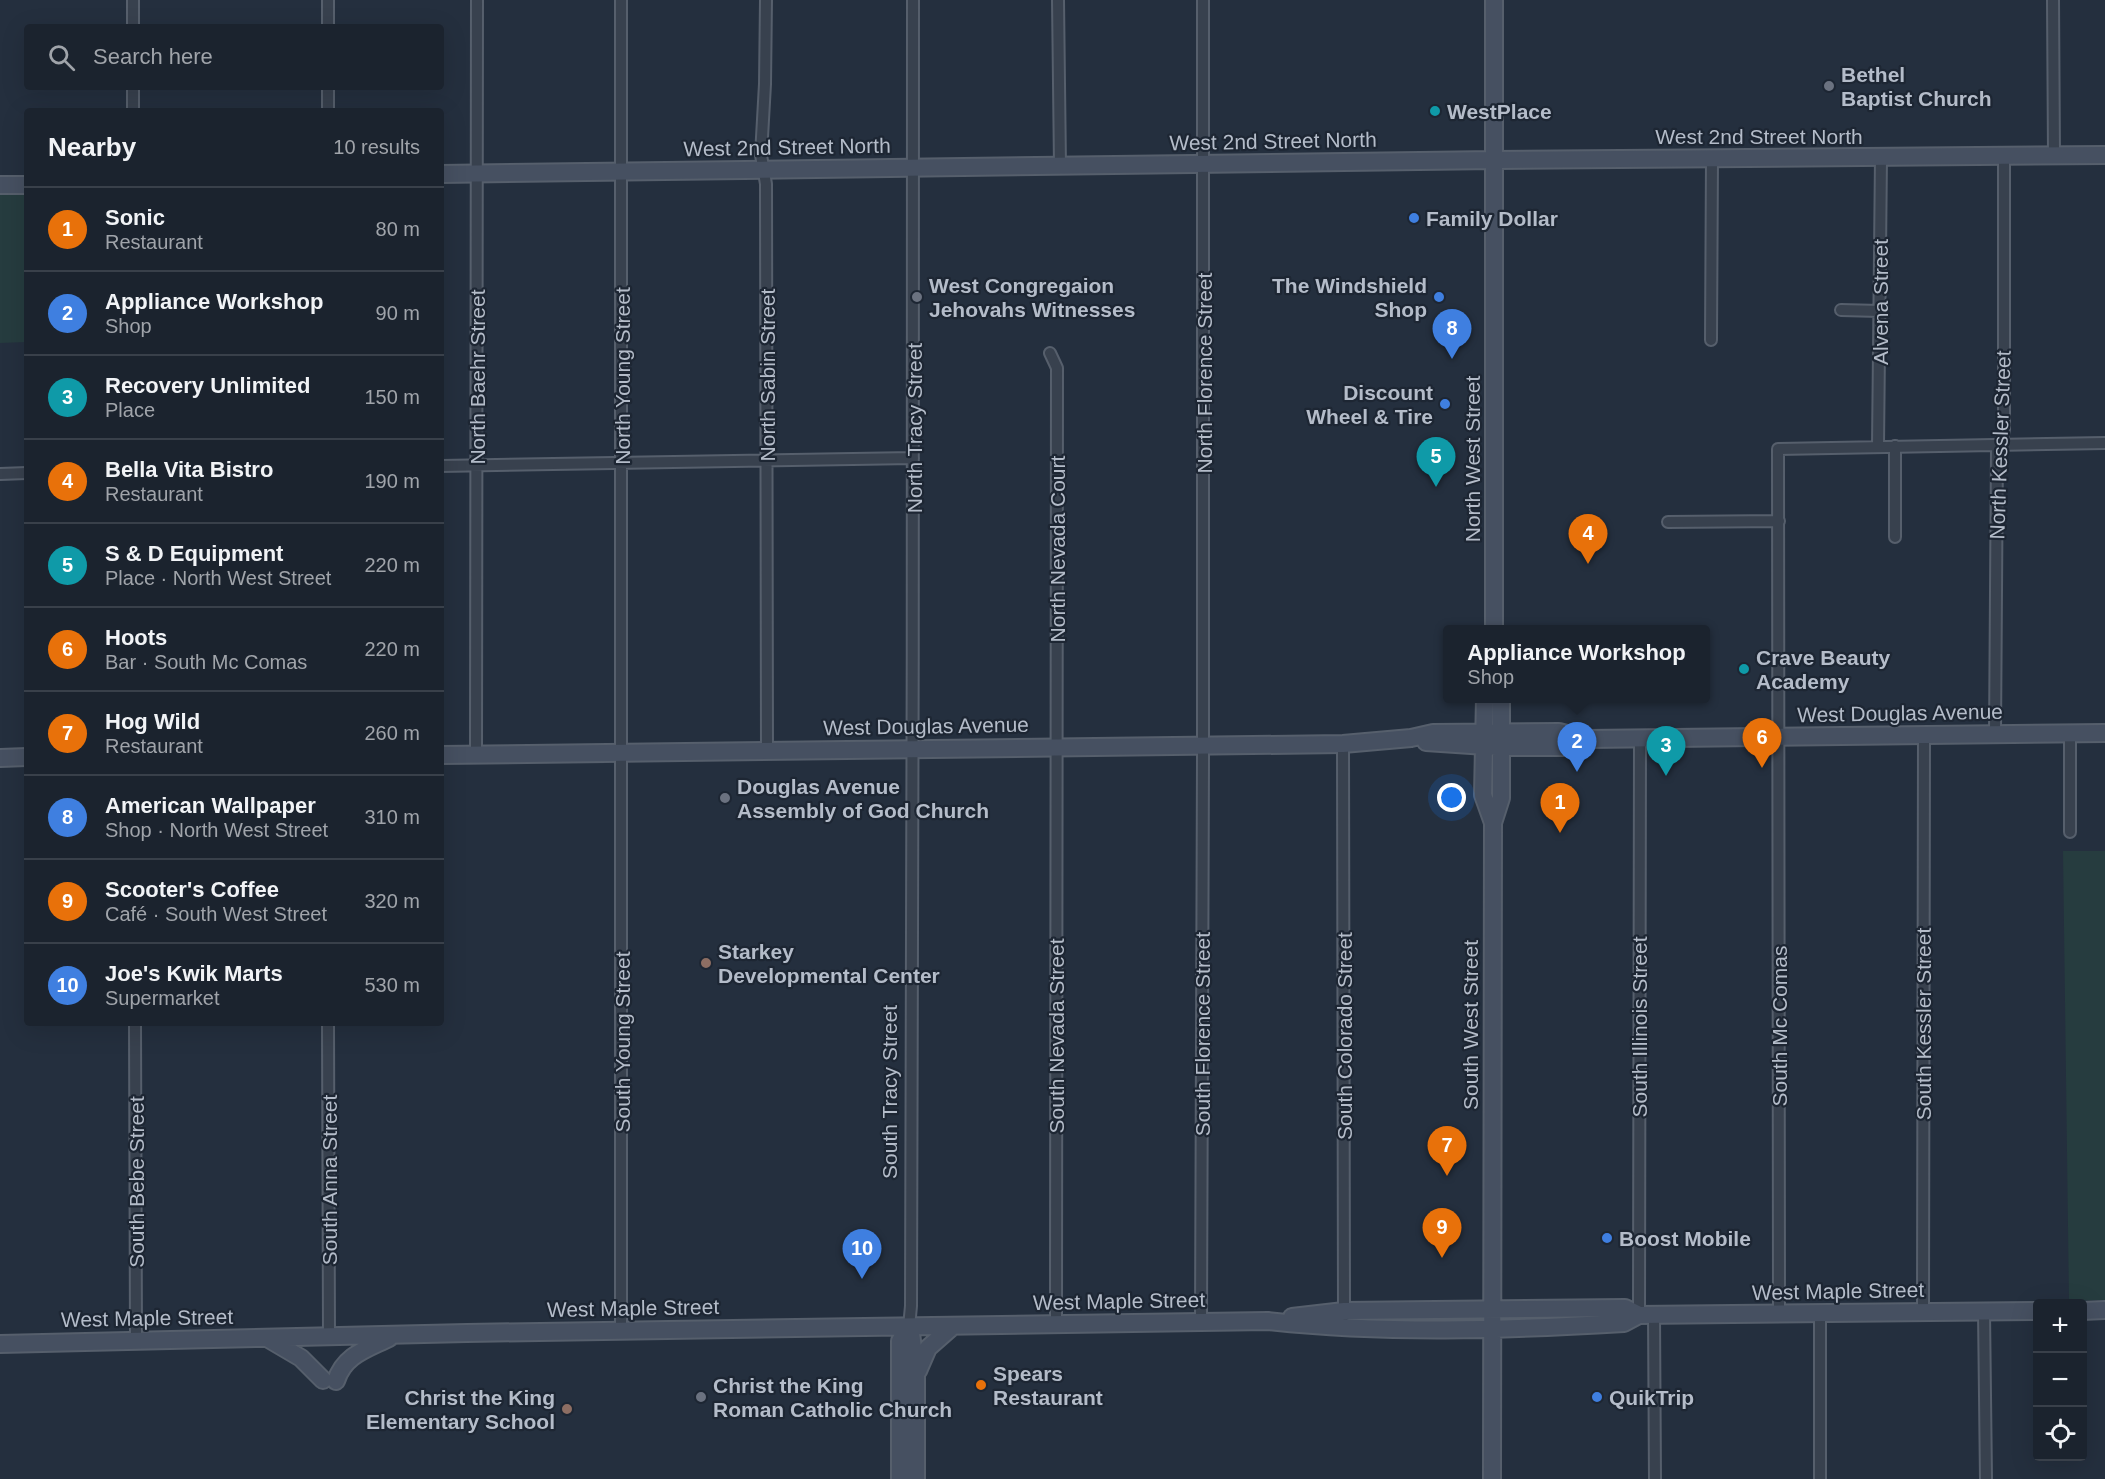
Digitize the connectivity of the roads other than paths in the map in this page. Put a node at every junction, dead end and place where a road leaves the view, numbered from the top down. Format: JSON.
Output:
{"nodes":[{"id":1,"x":133,"y":0,"type":"edge"},
{"id":2,"x":328,"y":0,"type":"edge"},
{"id":3,"x":477,"y":0,"type":"edge"},
{"id":4,"x":621,"y":0,"type":"edge"},
{"id":5,"x":766,"y":0,"type":"edge"},
{"id":6,"x":913,"y":0,"type":"edge"},
{"id":7,"x":1058,"y":0,"type":"edge"},
{"id":8,"x":1203,"y":0,"type":"edge"},
{"id":9,"x":1494,"y":0,"type":"edge"},
{"id":10,"x":2053,"y":0,"type":"edge"},
{"id":11,"x":133,"y":24,"type":"edge"},
{"id":12,"x":328,"y":24,"type":"edge"},
{"id":13,"x":133,"y":90,"type":"edge"},
{"id":14,"x":328,"y":90,"type":"edge"},
{"id":15,"x":133,"y":108,"type":"edge"},
{"id":16,"x":328,"y":108,"type":"edge"},
{"id":17,"x":2105,"y":155,"type":"edge"},
{"id":18,"x":2004,"y":156,"type":"junction"},
{"id":19,"x":2054,"y":156,"type":"junction"},
{"id":20,"x":1881,"y":157,"type":"junction"},
{"id":21,"x":1712,"y":158,"type":"junction"},
{"id":22,"x":1494,"y":160,"type":"junction"},
{"id":23,"x":1204,"y":164,"type":"junction"},
{"id":24,"x":1060,"y":166,"type":"junction"},
{"id":25,"x":913,"y":168,"type":"junction"},
{"id":26,"x":763,"y":170,"type":"junction"},
{"id":27,"x":622,"y":171,"type":"junction"},
{"id":28,"x":478,"y":173,"type":"junction"},
{"id":29,"x":444,"y":174,"type":"edge"},
{"id":30,"x":0,"y":185,"type":"edge"},
{"id":31,"x":24,"y":185,"type":"edge"},
{"id":32,"x":1841,"y":310,"type":"dead end"},
{"id":33,"x":1880,"y":311,"type":"junction"},
{"id":34,"x":1711,"y":340,"type":"dead end"},
{"id":35,"x":1050,"y":353,"type":"dead end"},
{"id":36,"x":2105,"y":443,"type":"edge"},
{"id":37,"x":1999,"y":445,"type":"junction"},
{"id":38,"x":1878,"y":446,"type":"junction"},
{"id":39,"x":1895,"y":446,"type":"junction"},
{"id":40,"x":913,"y":458,"type":"junction"},
{"id":41,"x":768,"y":461,"type":"junction"},
{"id":42,"x":623,"y":463,"type":"junction"},
{"id":43,"x":476,"y":465,"type":"junction"},
{"id":44,"x":444,"y":466,"type":"edge"},
{"id":45,"x":24,"y":473,"type":"edge"},
{"id":46,"x":0,"y":474,"type":"edge"},
{"id":47,"x":1779,"y":521,"type":"junction"},
{"id":48,"x":1668,"y":522,"type":"dead end"},
{"id":49,"x":1894,"y":537,"type":"dead end"},
{"id":50,"x":1494,"y":625,"type":"edge"},
{"id":51,"x":1486,"y":703,"type":"edge"},
{"id":52,"x":1500,"y":703,"type":"edge"},
{"id":53,"x":2105,"y":733,"type":"edge"},
{"id":54,"x":2070,"y":734,"type":"junction"},
{"id":55,"x":1924,"y":735,"type":"junction"},
{"id":56,"x":1995,"y":735,"type":"junction"},
{"id":57,"x":1780,"y":737,"type":"junction"},
{"id":58,"x":1640,"y":739,"type":"junction"},
{"id":59,"x":1493,"y":740,"type":"junction"},
{"id":60,"x":1343,"y":744,"type":"junction"},
{"id":61,"x":1203,"y":746,"type":"junction"},
{"id":62,"x":1056,"y":747,"type":"junction"},
{"id":63,"x":913,"y":749,"type":"junction"},
{"id":64,"x":767,"y":751,"type":"junction"},
{"id":65,"x":622,"y":753,"type":"junction"},
{"id":66,"x":444,"y":755,"type":"edge"},
{"id":67,"x":476,"y":755,"type":"junction"},
{"id":68,"x":24,"y":757,"type":"edge"},
{"id":69,"x":0,"y":758,"type":"edge"},
{"id":70,"x":2070,"y":832,"type":"dead end"},
{"id":71,"x":135,"y":1026,"type":"edge"},
{"id":72,"x":328,"y":1026,"type":"edge"},
{"id":73,"x":1491,"y":1308,"type":"junction"},
{"id":74,"x":1417,"y":1310,"type":"junction"},
{"id":75,"x":2105,"y":1310,"type":"edge"},
{"id":76,"x":1344,"y":1311,"type":"junction"},
{"id":77,"x":2033,"y":1311,"type":"edge"},
{"id":78,"x":2087,"y":1311,"type":"edge"},
{"id":79,"x":1923,"y":1312,"type":"junction"},
{"id":80,"x":1984,"y":1312,"type":"junction"},
{"id":81,"x":1820,"y":1313,"type":"junction"},
{"id":82,"x":1779,"y":1314,"type":"junction"},
{"id":83,"x":1647,"y":1315,"type":"junction"},
{"id":84,"x":1268,"y":1321,"type":"junction"},
{"id":85,"x":1200,"y":1323,"type":"junction"},
{"id":86,"x":1056,"y":1324,"type":"junction"},
{"id":87,"x":952,"y":1326,"type":"junction"},
{"id":88,"x":909,"y":1327,"type":"junction"},
{"id":89,"x":1344,"y":1328,"type":"junction"},
{"id":90,"x":1417,"y":1329,"type":"junction"},
{"id":91,"x":1491,"y":1330,"type":"junction"},
{"id":92,"x":621,"y":1331,"type":"junction"},
{"id":93,"x":395,"y":1335,"type":"junction"},
{"id":94,"x":329,"y":1336,"type":"junction"},
{"id":95,"x":266,"y":1338,"type":"junction"},
{"id":96,"x":136,"y":1341,"type":"junction"},
{"id":97,"x":0,"y":1344,"type":"edge"},
{"id":98,"x":916,"y":1378,"type":"junction"},
{"id":99,"x":900,"y":1479,"type":"edge"},
{"id":100,"x":916,"y":1479,"type":"edge"},
{"id":101,"x":1492,"y":1479,"type":"edge"},
{"id":102,"x":1655,"y":1479,"type":"edge"},
{"id":103,"x":1820,"y":1479,"type":"edge"},
{"id":104,"x":1986,"y":1479,"type":"edge"}],
"edges":[{"from":1,"to":11,"type":"street"},
{"from":2,"to":12,"type":"street"},
{"from":3,"to":28,"type":"street","name":"North Baehr Street"},
{"from":4,"to":27,"type":"street","name":"North Young Street"},
{"from":5,"to":26,"type":"street","name":"North Sabin Street"},
{"from":6,"to":25,"type":"street","name":"North Tracy Street"},
{"from":7,"to":24,"type":"street"},
{"from":8,"to":23,"type":"street","name":"North Florence Street"},
{"from":9,"to":22,"type":"street","name":"North West Street"},
{"from":10,"to":19,"type":"street"},
{"from":13,"to":15,"type":"street"},
{"from":14,"to":16,"type":"street"},
{"from":17,"to":19,"type":"street","name":"West 2nd Street North"},
{"from":18,"to":19,"type":"street","name":"West 2nd Street North"},
{"from":18,"to":20,"type":"street","name":"West 2nd Street North"},
{"from":18,"to":37,"type":"street","name":"North Kessler Street"},
{"from":20,"to":21,"type":"street","name":"West 2nd Street North"},
{"from":20,"to":33,"type":"street","name":"Alvena Street"},
{"from":21,"to":22,"type":"street","name":"West 2nd Street North"},
{"from":21,"to":34,"type":"street"},
{"from":22,"to":23,"type":"street","name":"West 2nd Street North"},
{"from":22,"to":50,"type":"street","name":"North West Street"},
{"from":23,"to":24,"type":"street","name":"West 2nd Street North"},
{"from":23,"to":61,"type":"street","name":"North Florence Street"},
{"from":24,"to":25,"type":"street","name":"West 2nd Street North"},
{"from":25,"to":26,"type":"street","name":"West 2nd Street North"},
{"from":25,"to":40,"type":"street","name":"North Tracy Street"},
{"from":26,"to":27,"type":"street","name":"West 2nd Street North"},
{"from":26,"to":41,"type":"street","name":"North Sabin Street"},
{"from":27,"to":28,"type":"street","name":"West 2nd Street North"},
{"from":27,"to":42,"type":"street","name":"North Young Street"},
{"from":28,"to":29,"type":"street","name":"West 2nd Street North"},
{"from":28,"to":43,"type":"street","name":"North Baehr Street"},
{"from":30,"to":31,"type":"street"},
{"from":32,"to":33,"type":"street"},
{"from":33,"to":38,"type":"street","name":"Alvena Street"},
{"from":35,"to":62,"type":"street","name":"North Nevada Court"},
{"from":36,"to":37,"type":"street"},
{"from":37,"to":39,"type":"street"},
{"from":37,"to":56,"type":"street","name":"North Kessler Street"},
{"from":38,"to":39,"type":"street"},
{"from":38,"to":47,"type":"street","name":"South Mc Comas"},
{"from":39,"to":49,"type":"street"},
{"from":40,"to":41,"type":"street"},
{"from":40,"to":63,"type":"street","name":"North Tracy Street"},
{"from":41,"to":42,"type":"street"},
{"from":41,"to":64,"type":"street","name":"North Sabin Street"},
{"from":42,"to":43,"type":"street"},
{"from":42,"to":65,"type":"street","name":"North Young Street"},
{"from":43,"to":44,"type":"street"},
{"from":43,"to":67,"type":"street","name":"North Baehr Street"},
{"from":45,"to":46,"type":"street"},
{"from":47,"to":48,"type":"street"},
{"from":47,"to":57,"type":"street","name":"South Mc Comas"},
{"from":51,"to":59,"type":"street"},
{"from":52,"to":59,"type":"street"},
{"from":53,"to":54,"type":"street","name":"West Douglas Avenue"},
{"from":54,"to":56,"type":"street","name":"West Douglas Avenue"},
{"from":54,"to":70,"type":"street"},
{"from":55,"to":56,"type":"street","name":"West Douglas Avenue"},
{"from":55,"to":57,"type":"street","name":"West Douglas Avenue"},
{"from":55,"to":79,"type":"street","name":"South Kessler Street"},
{"from":57,"to":58,"type":"street","name":"West Douglas Avenue"},
{"from":57,"to":82,"type":"street","name":"South Mc Comas"},
{"from":58,"to":59,"type":"street","name":"West Douglas Avenue"},
{"from":58,"to":83,"type":"street","name":"South Illinois Street"},
{"from":59,"to":60,"type":"street","name":"West Douglas Avenue"},
{"from":59,"to":73,"type":"street","name":"South West Street"},
{"from":60,"to":61,"type":"street","name":"West Douglas Avenue"},
{"from":60,"to":76,"type":"street","name":"South Colorado Street"},
{"from":61,"to":62,"type":"street","name":"West Douglas Avenue"},
{"from":61,"to":85,"type":"street","name":"South Florence Street"},
{"from":62,"to":63,"type":"street","name":"West Douglas Avenue"},
{"from":62,"to":86,"type":"street","name":"South Nevada Street"},
{"from":63,"to":64,"type":"street","name":"West Douglas Avenue"},
{"from":63,"to":88,"type":"street","name":"South Tracy Street"},
{"from":64,"to":65,"type":"street","name":"West Douglas Avenue"},
{"from":65,"to":67,"type":"street","name":"West Douglas Avenue"},
{"from":65,"to":92,"type":"street","name":"South Young Street"},
{"from":66,"to":67,"type":"street","name":"West Douglas Avenue"},
{"from":68,"to":69,"type":"street"},
{"from":71,"to":96,"type":"street","name":"South Bebe Street"},
{"from":72,"to":94,"type":"street","name":"South Anna Street"},
{"from":73,"to":74,"type":"street","name":"West Maple Street"},
{"from":73,"to":83,"type":"street","name":"West Maple Street"},
{"from":73,"to":91,"type":"street","name":"South West Street"},
{"from":74,"to":76,"type":"street","name":"West Maple Street"},
{"from":74,"to":90,"type":"street"},
{"from":75,"to":78,"type":"street"},
{"from":76,"to":84,"type":"street","name":"West Maple Street"},
{"from":76,"to":89,"type":"street","name":"South Colorado Street"},
{"from":77,"to":80,"type":"street","name":"West Maple Street"},
{"from":79,"to":80,"type":"street","name":"West Maple Street"},
{"from":79,"to":81,"type":"street","name":"West Maple Street"},
{"from":80,"to":104,"type":"street"},
{"from":81,"to":82,"type":"street","name":"West Maple Street"},
{"from":81,"to":103,"type":"street"},
{"from":82,"to":83,"type":"street","name":"West Maple Street"},
{"from":83,"to":91,"type":"street","name":"West Maple Street"},
{"from":83,"to":102,"type":"street","name":"South Illinois Street"},
{"from":84,"to":85,"type":"street","name":"West Maple Street"},
{"from":84,"to":89,"type":"street","name":"West Maple Street"},
{"from":85,"to":86,"type":"street","name":"West Maple Street"},
{"from":86,"to":87,"type":"street","name":"West Maple Street"},
{"from":87,"to":88,"type":"street","name":"West Maple Street"},
{"from":87,"to":98,"type":"street"},
{"from":88,"to":92,"type":"street","name":"West Maple Street"},
{"from":88,"to":98,"type":"street","name":"South Tracy Street"},
{"from":88,"to":99,"type":"street","name":"South Tracy Street"},
{"from":89,"to":90,"type":"street","name":"West Maple Street"},
{"from":90,"to":91,"type":"street","name":"West Maple Street"},
{"from":91,"to":101,"type":"street","name":"South West Street"},
{"from":92,"to":93,"type":"street","name":"West Maple Street"},
{"from":93,"to":94,"type":"street","name":"West Maple Street"},
{"from":93,"to":95,"type":"street"},
{"from":94,"to":95,"type":"street","name":"West Maple Street"},
{"from":95,"to":96,"type":"street","name":"West Maple Street"},
{"from":96,"to":97,"type":"street","name":"West Maple Street"},
{"from":98,"to":100,"type":"street","name":"South Tracy Street"}]}
